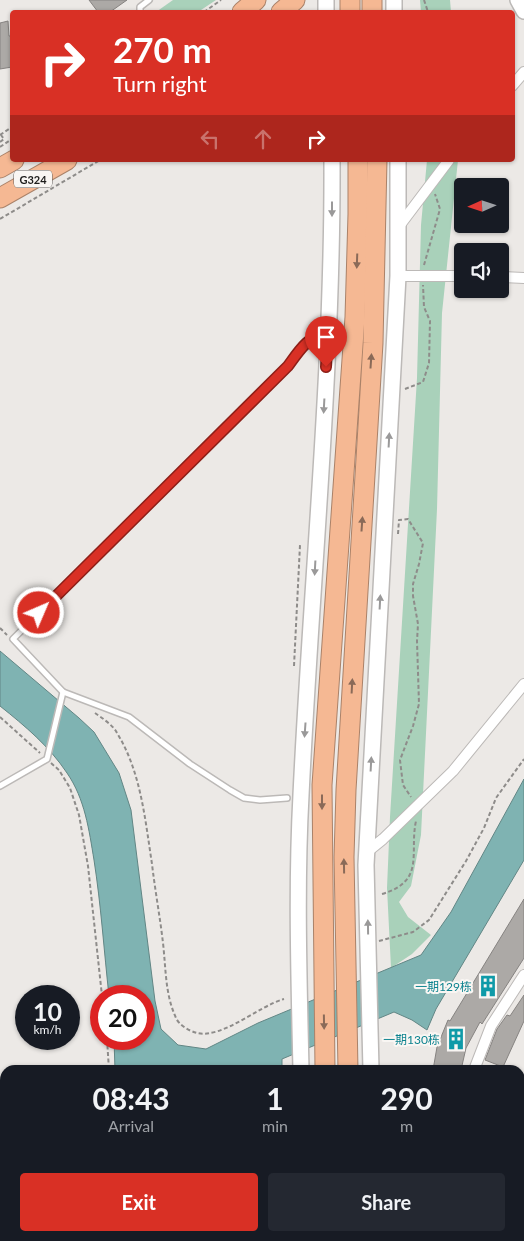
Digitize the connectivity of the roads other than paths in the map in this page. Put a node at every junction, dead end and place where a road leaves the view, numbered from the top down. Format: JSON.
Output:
{"nodes":[{"id":1,"x":149,"y":0,"type":"edge"},
{"id":2,"x":256,"y":0,"type":"edge"},
{"id":3,"x":295,"y":0,"type":"edge"},
{"id":4,"x":518,"y":0,"type":"edge"},
{"id":5,"x":140,"y":10,"type":"edge"},
{"id":6,"x":244,"y":10,"type":"edge"},
{"id":7,"x":283,"y":10,"type":"edge"},
{"id":8,"x":524,"y":11,"type":"edge"},
{"id":9,"x":524,"y":72,"type":"edge"},
{"id":10,"x":515,"y":82,"type":"edge"},
{"id":11,"x":64,"y":162,"type":"edge"},
{"id":12,"x":332,"y":162,"type":"edge"},
{"id":13,"x":358,"y":162,"type":"edge"},
{"id":14,"x":377,"y":162,"type":"edge"},
{"id":15,"x":398,"y":162,"type":"edge"},
{"id":16,"x":448,"y":162,"type":"edge"},
{"id":17,"x":3,"y":208,"type":"edge"},
{"id":18,"x":400,"y":225,"type":"junction"},
{"id":19,"x":398,"y":276,"type":"junction"},
{"id":20,"x":454,"y":276,"type":"edge"},
{"id":21,"x":509,"y":277,"type":"edge"},
{"id":22,"x":524,"y":278,"type":"edge"},
{"id":23,"x":328,"y":331,"type":"junction"},
{"id":24,"x":524,"y":684,"type":"edge"},
{"id":25,"x":63,"y":692,"type":"junction"},
{"id":26,"x":0,"y":786,"type":"edge"},
{"id":27,"x":287,"y":798,"type":"dead end"},
{"id":28,"x":367,"y":852,"type":"junction"},
{"id":29,"x":524,"y":976,"type":"edge"},
{"id":30,"x":300,"y":1065,"type":"edge"},
{"id":31,"x":325,"y":1065,"type":"edge"},
{"id":32,"x":350,"y":1065,"type":"edge"},
{"id":33,"x":371,"y":1065,"type":"edge"},
{"id":34,"x":476,"y":1065,"type":"edge"}],
"edges":[{"from":1,"to":5,"type":"lane"},
{"from":2,"to":6,"type":"highway"},
{"from":3,"to":7,"type":"highway"},
{"from":4,"to":8,"type":"main road"},
{"from":9,"to":10,"type":"street"},
{"from":11,"to":17,"type":"highway","number":"G324"},
{"from":12,"to":23,"type":"main road","one_way":true},
{"from":13,"to":31,"type":"highway","one_way":true},
{"from":32,"to":14,"type":"highway","one_way":true},
{"from":15,"to":18,"type":"main road"},
{"from":16,"to":18,"type":"street"},
{"from":18,"to":19,"type":"main road"},
{"from":19,"to":20,"type":"street"},
{"from":28,"to":19,"type":"main road","one_way":true},
{"from":21,"to":22,"type":"street"},
{"from":23,"to":25,"type":"lane"},
{"from":23,"to":30,"type":"main road","one_way":true},
{"from":24,"to":28,"type":"street"},
{"from":25,"to":26,"type":"lane"},
{"from":25,"to":27,"type":"lane"},
{"from":33,"to":28,"type":"main road","one_way":true},
{"from":29,"to":34,"type":"street"}]}
